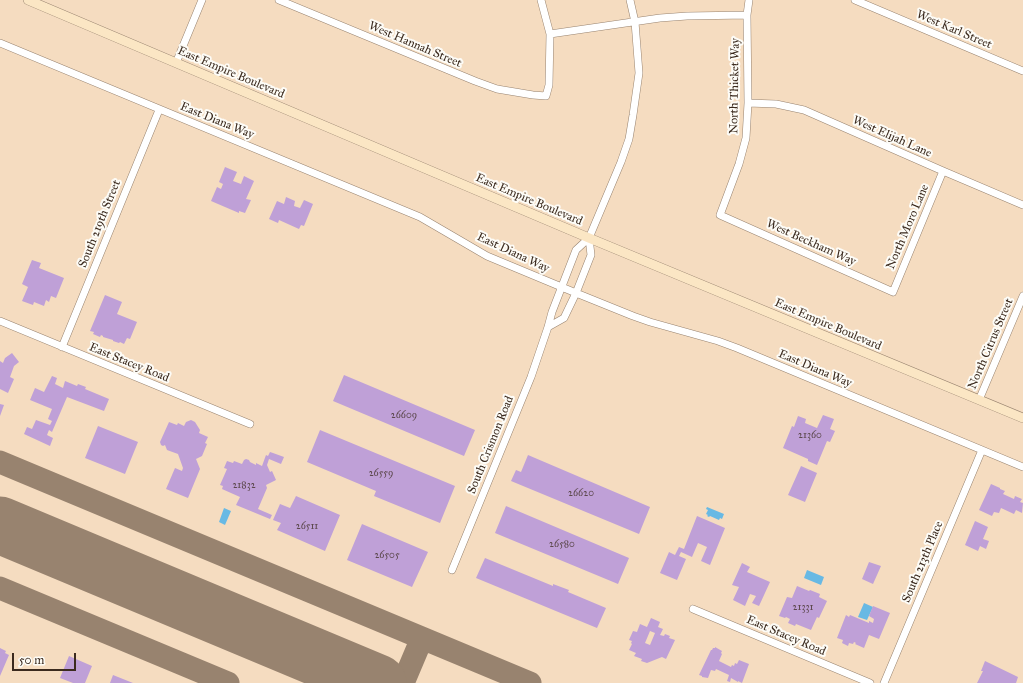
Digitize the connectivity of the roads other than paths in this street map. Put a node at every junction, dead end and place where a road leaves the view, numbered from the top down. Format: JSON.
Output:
{"nodes":[{"id":1,"x":28,"y":0,"type":"edge"},
{"id":2,"x":202,"y":0,"type":"edge"},
{"id":3,"x":278,"y":0,"type":"edge"},
{"id":4,"x":541,"y":0,"type":"edge"},
{"id":5,"x":630,"y":0,"type":"edge"},
{"id":6,"x":749,"y":0,"type":"edge"},
{"id":7,"x":855,"y":0,"type":"edge"},
{"id":8,"x":747,"y":15,"type":"junction"},
{"id":9,"x":635,"y":22,"type":"junction"},
{"id":10,"x":550,"y":34,"type":"junction"},
{"id":11,"x":0,"y":43,"type":"edge"},
{"id":12,"x":176,"y":63,"type":"junction"},
{"id":13,"x":1023,"y":72,"type":"edge"},
{"id":14,"x":748,"y":104,"type":"junction"},
{"id":15,"x":159,"y":110,"type":"junction"},
{"id":16,"x":943,"y":171,"type":"junction"},
{"id":17,"x":1023,"y":205,"type":"edge"},
{"id":18,"x":720,"y":216,"type":"joint"},
{"id":19,"x":589,"y":238,"type":"junction"},
{"id":20,"x":562,"y":287,"type":"junction"},
{"id":21,"x":892,"y":292,"type":"joint"},
{"id":22,"x":576,"y":293,"type":"junction"},
{"id":23,"x":1023,"y":296,"type":"edge"},
{"id":24,"x":0,"y":321,"type":"edge"},
{"id":25,"x":548,"y":327,"type":"junction"},
{"id":26,"x":62,"y":347,"type":"junction"},
{"id":27,"x":979,"y":400,"type":"junction"},
{"id":28,"x":1023,"y":418,"type":"edge"},
{"id":29,"x":250,"y":424,"type":"dead end"},
{"id":30,"x":982,"y":450,"type":"junction"},
{"id":31,"x":1023,"y":467,"type":"edge"},
{"id":32,"x":452,"y":570,"type":"dead end"},
{"id":33,"x":694,"y":609,"type":"dead end"},
{"id":34,"x":870,"y":683,"type":"edge"},
{"id":35,"x":884,"y":683,"type":"edge"}],
"edges":[{"from":1,"to":12,"type":"street","name":"East Empire Boulevard"},
{"from":2,"to":12,"type":"street"},
{"from":3,"to":10,"type":"street","name":"West Hannah Street"},
{"from":4,"to":10,"type":"street"},
{"from":5,"to":9,"type":"street"},
{"from":6,"to":8,"type":"street","name":"North Thicket Way"},
{"from":7,"to":13,"type":"street","name":"West Karl Street"},
{"from":8,"to":9,"type":"street"},
{"from":8,"to":14,"type":"street","name":"North Thicket Way"},
{"from":9,"to":10,"type":"street"},
{"from":9,"to":19,"type":"street"},
{"from":11,"to":15,"type":"street","name":"East Diana Way"},
{"from":12,"to":19,"type":"street","name":"East Empire Boulevard"},
{"from":14,"to":16,"type":"street","name":"West Elijah Lane"},
{"from":14,"to":18,"type":"street","name":"North Thicket Way"},
{"from":15,"to":20,"type":"street","name":"East Diana Way"},
{"from":15,"to":26,"type":"street","name":"South 219th Street"},
{"from":16,"to":17,"type":"street","name":"West Elijah Lane"},
{"from":16,"to":21,"type":"street","name":"North Moro Lane"},
{"from":18,"to":21,"type":"street","name":"West Beckham Way"},
{"from":19,"to":20,"type":"street","name":"South Crismon Road"},
{"from":19,"to":22,"type":"street"},
{"from":19,"to":27,"type":"street","name":"East Empire Boulevard"},
{"from":20,"to":22,"type":"street","name":"East Diana Way"},
{"from":20,"to":25,"type":"street","name":"South Crismon Road"},
{"from":22,"to":25,"type":"street"},
{"from":22,"to":30,"type":"street","name":"East Diana Way"},
{"from":23,"to":27,"type":"street","name":"North Citrus Street"},
{"from":24,"to":26,"type":"street","name":"East Stacey Road"},
{"from":25,"to":32,"type":"street","name":"South Crismon Road"},
{"from":26,"to":29,"type":"street","name":"East Stacey Road"},
{"from":27,"to":28,"type":"street","name":"East Empire Boulevard"},
{"from":30,"to":31,"type":"street","name":"East Diana Way"},
{"from":30,"to":35,"type":"street","name":"South 213th Place"},
{"from":33,"to":34,"type":"street","name":"East Stacey Road"}]}
